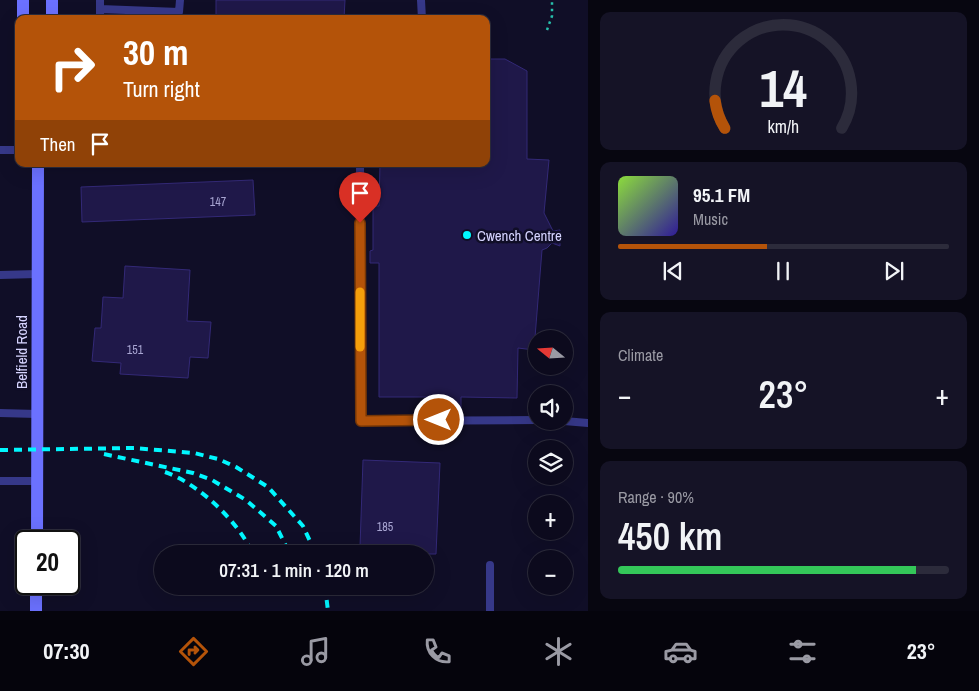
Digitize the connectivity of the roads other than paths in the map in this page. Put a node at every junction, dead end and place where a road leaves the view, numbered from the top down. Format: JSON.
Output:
{"nodes":[{"id":1,"x":23,"y":0,"type":"edge"},
{"id":2,"x":52,"y":0,"type":"edge"},
{"id":3,"x":100,"y":0,"type":"edge"},
{"id":4,"x":180,"y":0,"type":"edge"},
{"id":5,"x":421,"y":0,"type":"edge"},
{"id":6,"x":100,"y":9,"type":"junction"},
{"id":7,"x":23,"y":15,"type":"edge"},
{"id":8,"x":52,"y":15,"type":"edge"},
{"id":9,"x":100,"y":15,"type":"edge"},
{"id":10,"x":179,"y":15,"type":"edge"},
{"id":11,"x":422,"y":15,"type":"edge"},
{"id":12,"x":0,"y":150,"type":"edge"},
{"id":13,"x":15,"y":150,"type":"edge"},
{"id":14,"x":38,"y":167,"type":"edge"},
{"id":15,"x":360,"y":167,"type":"edge"},
{"id":16,"x":37,"y":274,"type":"junction"},
{"id":17,"x":0,"y":275,"type":"edge"},
{"id":18,"x":0,"y":413,"type":"edge"},
{"id":19,"x":37,"y":414,"type":"junction"},
{"id":20,"x":528,"y":420,"type":"edge"},
{"id":21,"x":573,"y":422,"type":"edge"},
{"id":22,"x":588,"y":423,"type":"edge"},
{"id":23,"x":0,"y":481,"type":"edge"},
{"id":24,"x":37,"y":481,"type":"junction"},
{"id":25,"x":36,"y":530,"type":"edge"},
{"id":26,"x":490,"y":565,"type":"dead end"},
{"id":27,"x":36,"y":595,"type":"edge"},
{"id":28,"x":36,"y":611,"type":"edge"},
{"id":29,"x":490,"y":611,"type":"edge"}],
"edges":[{"from":1,"to":7,"type":"main road"},
{"from":2,"to":8,"type":"main road"},
{"from":3,"to":6,"type":"lane"},
{"from":4,"to":10,"type":"lane"},
{"from":5,"to":11,"type":"lane"},
{"from":6,"to":9,"type":"lane"},
{"from":6,"to":10,"type":"lane"},
{"from":12,"to":13,"type":"lane"},
{"from":14,"to":16,"type":"main road","name":"Belfield Road"},
{"from":15,"to":20,"type":"lane"},
{"from":16,"to":17,"type":"lane"},
{"from":16,"to":19,"type":"main road","name":"Belfield Road"},
{"from":18,"to":19,"type":"lane"},
{"from":19,"to":24,"type":"main road","name":"Belfield Road"},
{"from":21,"to":22,"type":"lane"},
{"from":23,"to":24,"type":"lane"},
{"from":24,"to":25,"type":"main road","name":"Belfield Road"},
{"from":26,"to":29,"type":"lane"},
{"from":27,"to":28,"type":"main road"}]}
